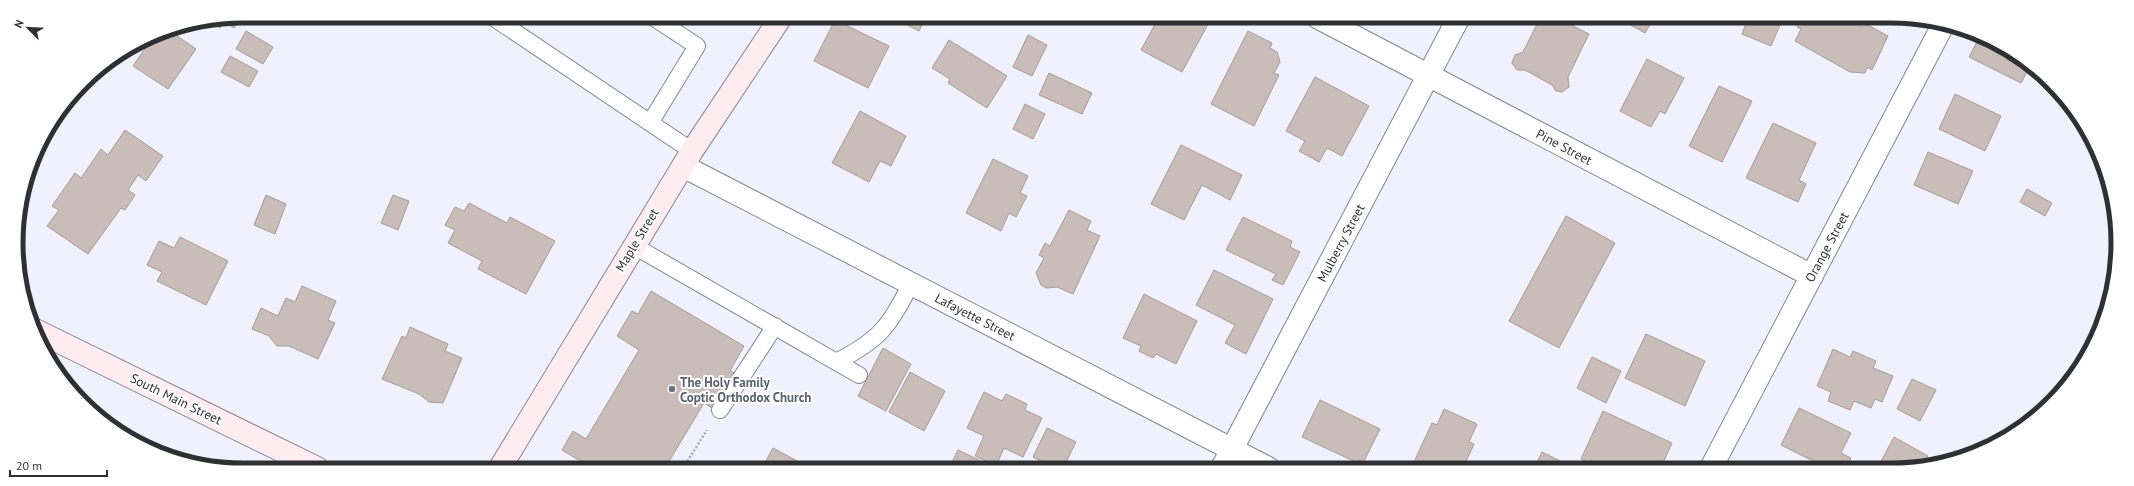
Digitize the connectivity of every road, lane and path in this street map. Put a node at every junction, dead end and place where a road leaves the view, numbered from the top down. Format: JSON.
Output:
{"nodes":[{"id":1,"x":501,"y":23,"type":"edge"},
{"id":2,"x":662,"y":23,"type":"edge"},
{"id":3,"x":777,"y":23,"type":"edge"},
{"id":4,"x":1328,"y":23,"type":"edge"},
{"id":5,"x":1456,"y":23,"type":"edge"},
{"id":6,"x":1941,"y":29,"type":"edge"},
{"id":7,"x":1428,"y":76,"type":"junction"},
{"id":8,"x":650,"y":123,"type":"junction"},
{"id":9,"x":688,"y":158,"type":"junction"},
{"id":10,"x":634,"y":246,"type":"junction"},
{"id":11,"x":1812,"y":276,"type":"junction"},
{"id":12,"x":911,"y":284,"type":"junction"},
{"id":13,"x":775,"y":326,"type":"junction"},
{"id":14,"x":43,"y":334,"type":"edge"},
{"id":15,"x":836,"y":362,"type":"junction"},
{"id":16,"x":858,"y":375,"type":"dead end"},
{"id":17,"x":720,"y":410,"type":"joint"},
{"id":18,"x":1227,"y":459,"type":"edge"},
{"id":19,"x":307,"y":463,"type":"edge"},
{"id":20,"x":503,"y":463,"type":"edge"},
{"id":21,"x":686,"y":463,"type":"edge"},
{"id":22,"x":1245,"y":463,"type":"edge"},
{"id":23,"x":1714,"y":463,"type":"edge"}],
"edges":[{"from":1,"to":8,"type":"lane"},
{"from":2,"to":8,"type":"lane"},
{"from":3,"to":9,"type":"main road","name":"Maple Street"},
{"from":4,"to":7,"type":"street","name":"Pine Street"},
{"from":5,"to":7,"type":"street","name":"Mulberry Street"},
{"from":6,"to":11,"type":"street","name":"Orange Street"},
{"from":7,"to":11,"type":"street","name":"Pine Street"},
{"from":7,"to":18,"type":"street","name":"Mulberry Street"},
{"from":8,"to":9,"type":"lane"},
{"from":9,"to":10,"type":"main road","name":"Maple Street"},
{"from":9,"to":12,"type":"street","name":"Lafayette Street"},
{"from":10,"to":13,"type":"lane"},
{"from":10,"to":20,"type":"main road","name":"Maple Street"},
{"from":11,"to":23,"type":"street","name":"Orange Street"},
{"from":12,"to":15,"type":"lane"},
{"from":12,"to":18,"type":"street","name":"Lafayette Street"},
{"from":13,"to":15,"type":"lane"},
{"from":13,"to":17,"type":"lane"},
{"from":14,"to":19,"type":"main road","name":"South Main Street"},
{"from":15,"to":16,"type":"lane"},
{"from":17,"to":21,"type":"path"},
{"from":18,"to":22,"type":"street","name":"Lafayette Street"}]}
